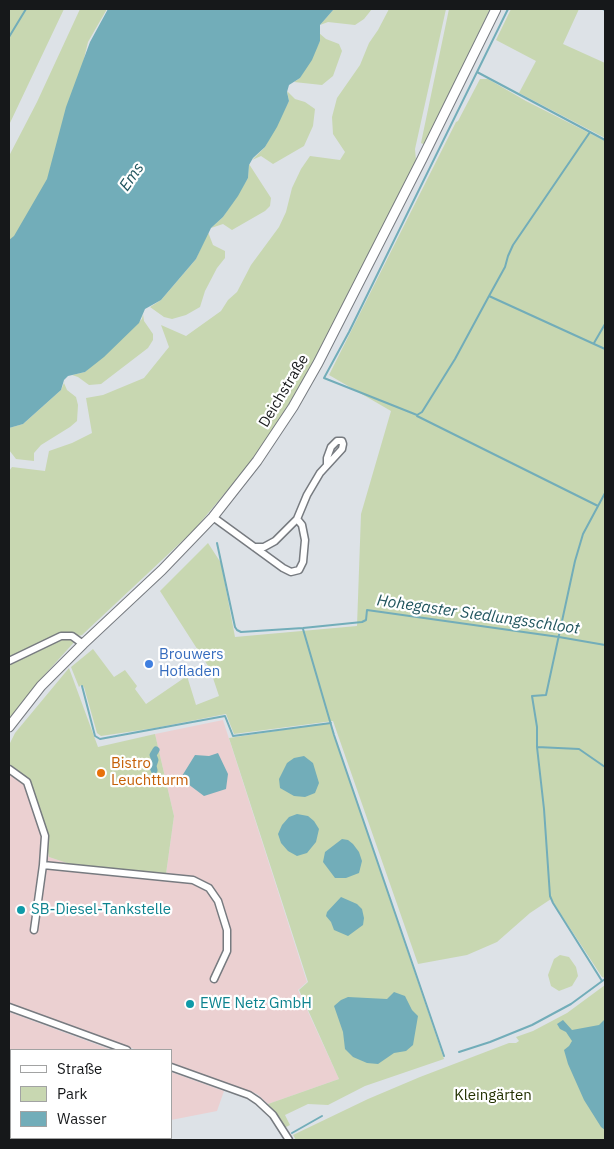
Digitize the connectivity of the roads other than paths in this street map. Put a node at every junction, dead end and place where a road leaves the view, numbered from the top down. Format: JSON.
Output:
{"nodes":[{"id":1,"x":496,"y":9,"type":"edge"},
{"id":2,"x":327,"y":464,"type":"dead end"},
{"id":3,"x":213,"y":516,"type":"junction"},
{"id":4,"x":297,"y":519,"type":"junction"},
{"id":5,"x":253,"y":547,"type":"junction"},
{"id":6,"x":83,"y":644,"type":"junction"},
{"id":7,"x":9,"y":661,"type":"edge"},
{"id":8,"x":9,"y":727,"type":"edge"},
{"id":9,"x":9,"y":769,"type":"edge"},
{"id":10,"x":43,"y":865,"type":"junction"},
{"id":11,"x":34,"y":930,"type":"dead end"},
{"id":12,"x":214,"y":979,"type":"dead end"},
{"id":13,"x":9,"y":1007,"type":"edge"},
{"id":14,"x":124,"y":1049,"type":"edge"},
{"id":15,"x":172,"y":1067,"type":"edge"},
{"id":16,"x":290,"y":1140,"type":"edge"}],
"edges":[{"from":1,"to":3,"type":"main road","name":"Deichstraße"},
{"from":2,"to":4,"type":"street"},
{"from":3,"to":5,"type":"street"},
{"from":3,"to":6,"type":"main road","name":"Deichstraße"},
{"from":4,"to":5,"type":"street"},
{"from":4,"to":5,"type":"street"},
{"from":6,"to":7,"type":"street"},
{"from":6,"to":8,"type":"main road","name":"Deichstraße"},
{"from":9,"to":10,"type":"street"},
{"from":10,"to":11,"type":"street"},
{"from":10,"to":12,"type":"street"},
{"from":13,"to":14,"type":"street"},
{"from":15,"to":16,"type":"street"}]}
